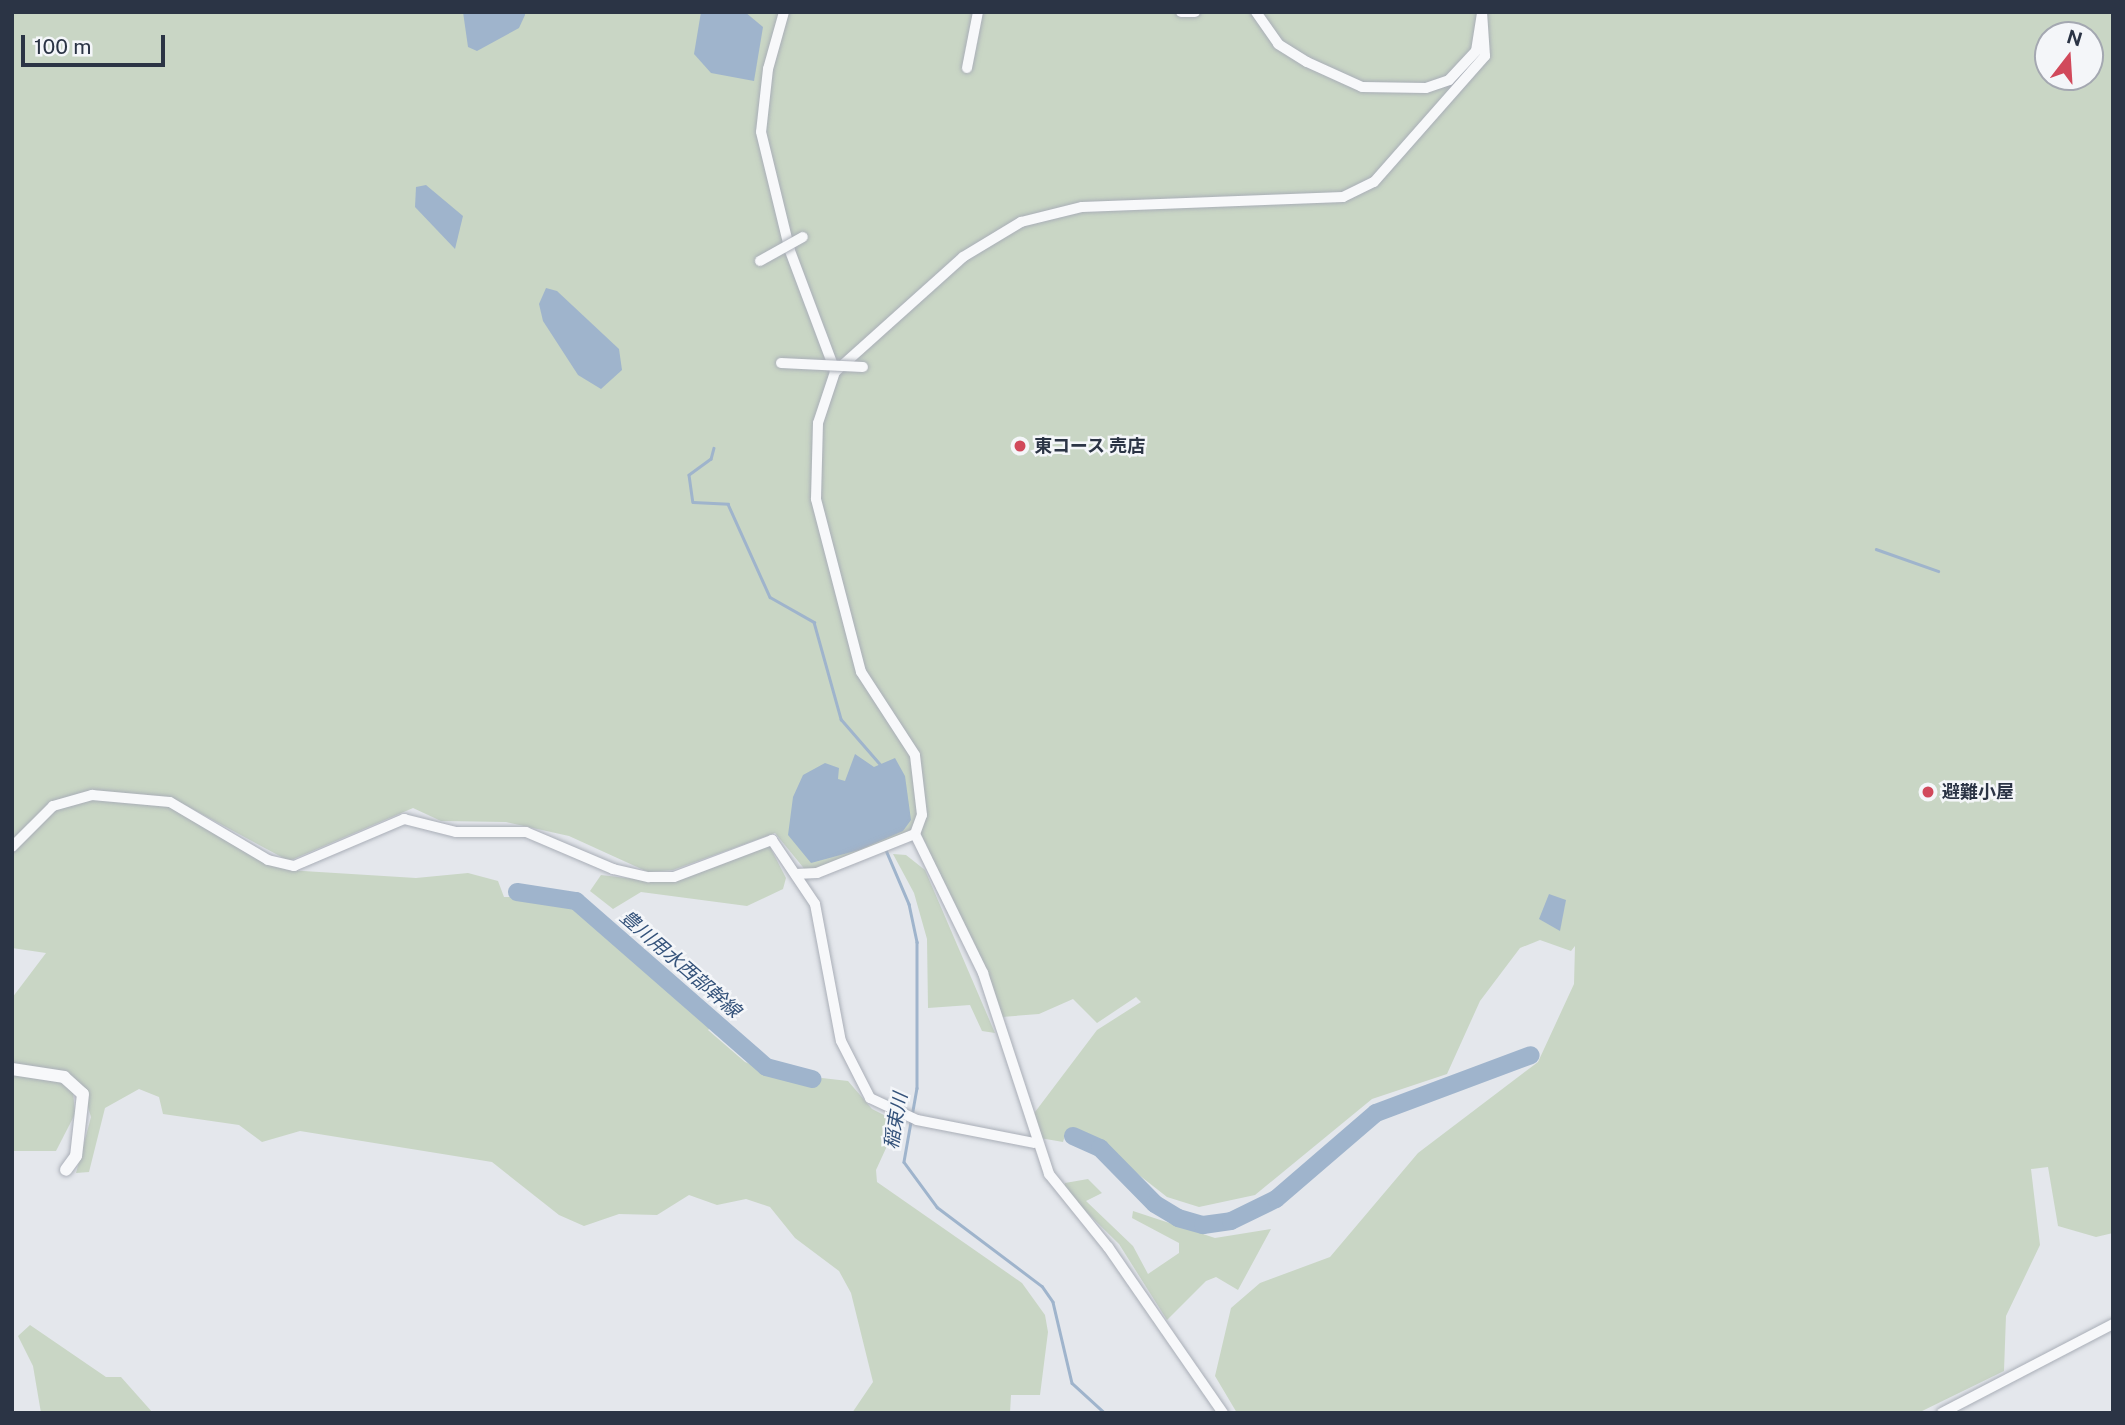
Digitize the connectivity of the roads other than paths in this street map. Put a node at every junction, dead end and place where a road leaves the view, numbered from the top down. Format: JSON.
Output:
{"nodes":[{"id":1,"x":784,"y":12,"type":"edge"},
{"id":2,"x":978,"y":12,"type":"edge"},
{"id":3,"x":1181,"y":12,"type":"edge"},
{"id":4,"x":1195,"y":12,"type":"edge"},
{"id":5,"x":1256,"y":12,"type":"edge"},
{"id":6,"x":1482,"y":12,"type":"edge"},
{"id":7,"x":967,"y":68,"type":"dead end"},
{"id":8,"x":803,"y":236,"type":"dead end"},
{"id":9,"x":760,"y":261,"type":"dead end"},
{"id":10,"x":781,"y":363,"type":"dead end"},
{"id":11,"x":863,"y":367,"type":"dead end"},
{"id":12,"x":835,"y":372,"type":"junction"},
{"id":13,"x":915,"y":834,"type":"junction"},
{"id":14,"x":12,"y":847,"type":"edge"},
{"id":15,"x":796,"y":874,"type":"junction"},
{"id":16,"x":12,"y":1069,"type":"edge"},
{"id":17,"x":1034,"y":1143,"type":"junction"},
{"id":18,"x":65,"y":1170,"type":"dead end"},
{"id":19,"x":2113,"y":1324,"type":"edge"},
{"id":20,"x":1223,"y":1413,"type":"edge"},
{"id":21,"x":1942,"y":1413,"type":"edge"}],
"edges":[{"from":1,"to":12,"type":"street"},
{"from":2,"to":7,"type":"street"},
{"from":3,"to":4,"type":"street"},
{"from":5,"to":6,"type":"street"},
{"from":6,"to":12,"type":"street"},
{"from":8,"to":9,"type":"street","bridge":true},
{"from":10,"to":11,"type":"street","bridge":true},
{"from":12,"to":13,"type":"street"},
{"from":13,"to":15,"type":"street"},
{"from":13,"to":17,"type":"street"},
{"from":14,"to":15,"type":"street"},
{"from":15,"to":17,"type":"street"},
{"from":16,"to":18,"type":"street"},
{"from":17,"to":20,"type":"street"},
{"from":19,"to":21,"type":"street"}]}
